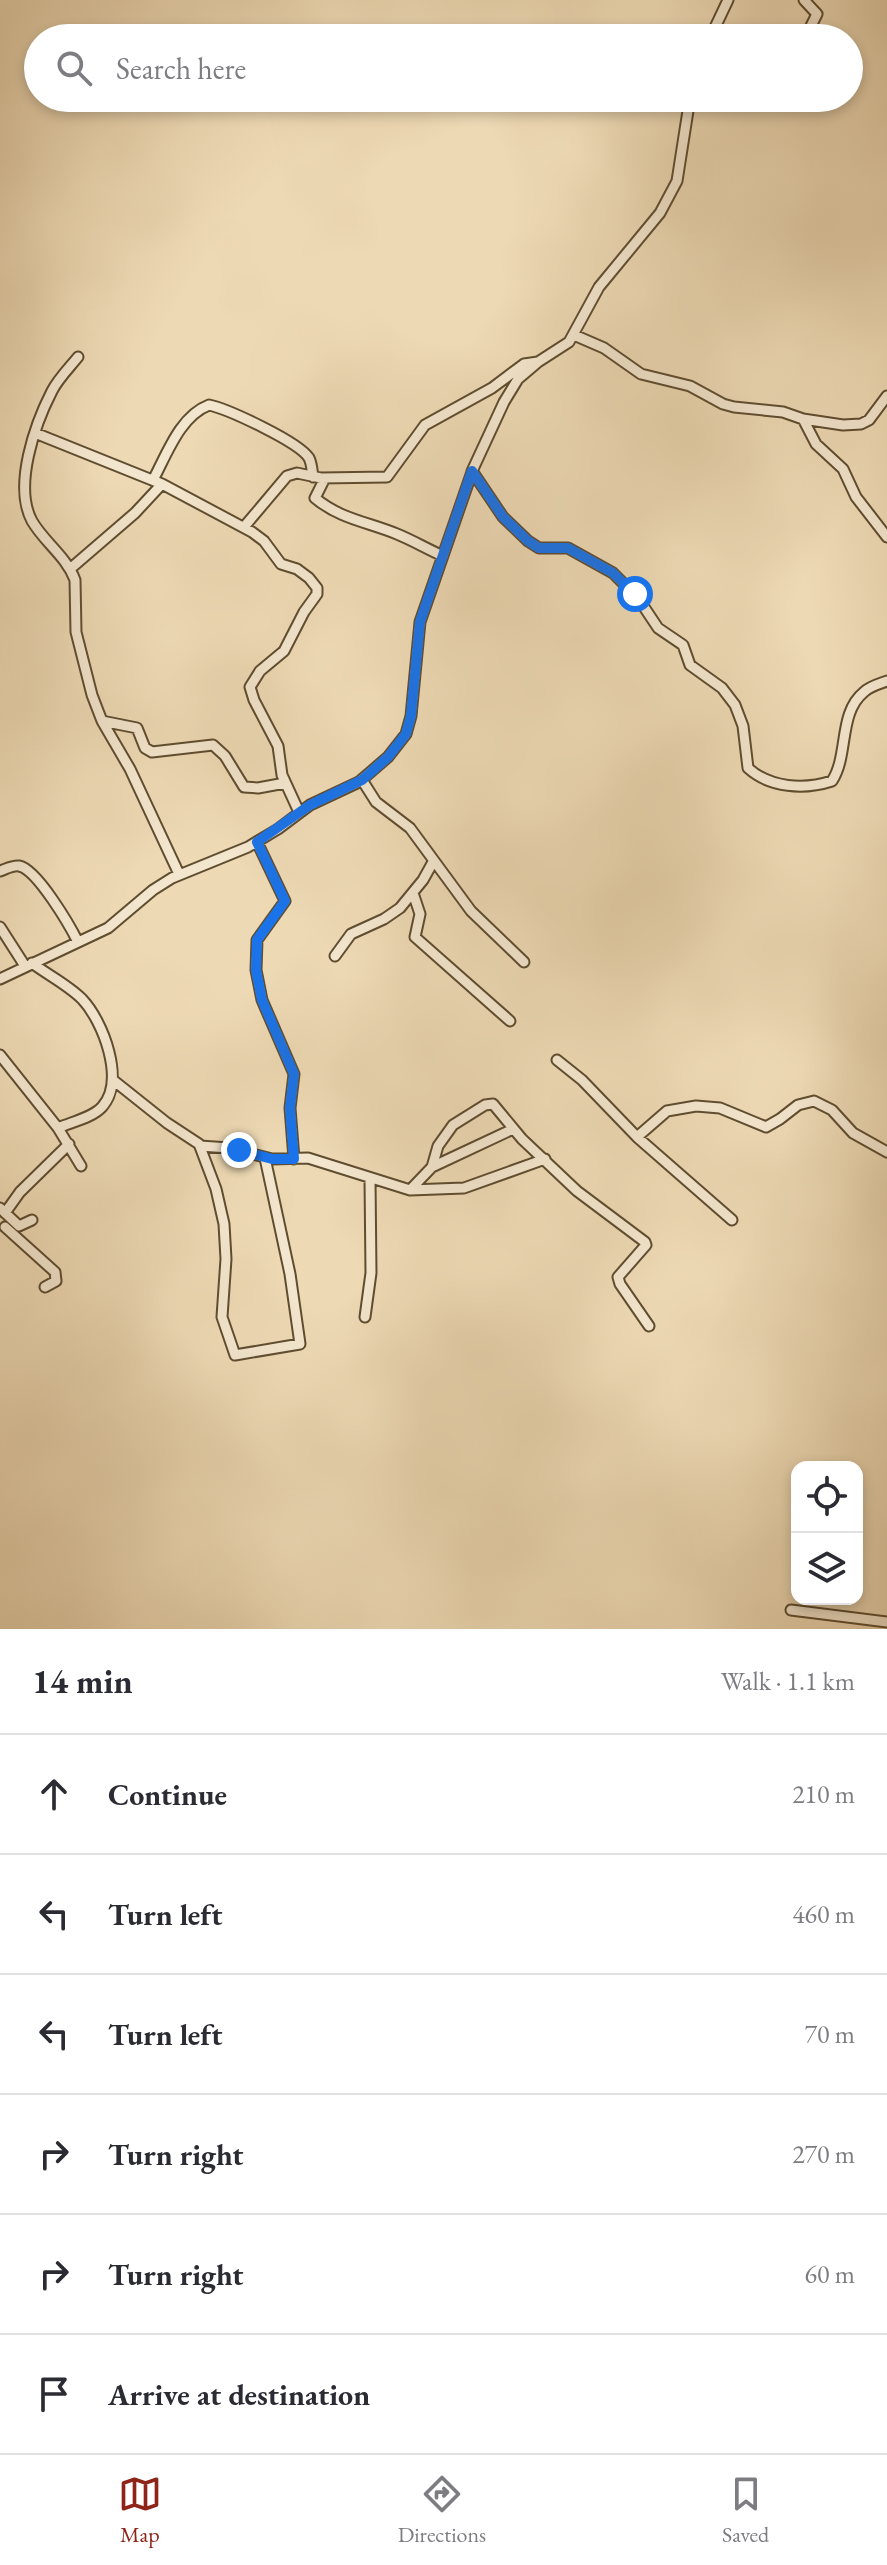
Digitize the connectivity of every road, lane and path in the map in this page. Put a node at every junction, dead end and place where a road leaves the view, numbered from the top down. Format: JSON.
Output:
{"nodes":[{"id":1,"x":728,"y":0,"type":"edge"},
{"id":2,"x":804,"y":0,"type":"edge"},
{"id":3,"x":717,"y":24,"type":"edge"},
{"id":4,"x":812,"y":24,"type":"edge"},
{"id":5,"x":688,"y":112,"type":"edge"},
{"id":6,"x":574,"y":335,"type":"junction"},
{"id":7,"x":78,"y":357,"type":"dead end"},
{"id":8,"x":538,"y":362,"type":"junction"},
{"id":9,"x":887,"y":396,"type":"edge"},
{"id":10,"x":803,"y":419,"type":"junction"},
{"id":11,"x":35,"y":433,"type":"junction"},
{"id":12,"x":472,"y":471,"type":"junction"},
{"id":13,"x":313,"y":477,"type":"junction"},
{"id":14,"x":325,"y":478,"type":"junction"},
{"id":15,"x":157,"y":482,"type":"junction"},
{"id":16,"x":244,"y":527,"type":"junction"},
{"id":17,"x":887,"y":537,"type":"edge"},
{"id":18,"x":443,"y":556,"type":"junction"},
{"id":19,"x":70,"y":569,"type":"junction"},
{"id":20,"x":887,"y":681,"type":"edge"},
{"id":21,"x":102,"y":721,"type":"junction"},
{"id":22,"x":362,"y":780,"type":"junction"},
{"id":23,"x":285,"y":783,"type":"junction"},
{"id":24,"x":299,"y":812,"type":"junction"},
{"id":25,"x":257,"y":842,"type":"junction"},
{"id":26,"x":433,"y":862,"type":"junction"},
{"id":27,"x":0,"y":871,"type":"edge"},
{"id":28,"x":179,"y":874,"type":"junction"},
{"id":29,"x":413,"y":893,"type":"junction"},
{"id":30,"x":0,"y":927,"type":"edge"},
{"id":31,"x":78,"y":942,"type":"junction"},
{"id":32,"x":335,"y":956,"type":"dead end"},
{"id":33,"x":524,"y":962,"type":"dead end"},
{"id":34,"x":29,"y":965,"type":"junction"},
{"id":35,"x":0,"y":979,"type":"edge"},
{"id":36,"x":510,"y":1021,"type":"dead end"},
{"id":37,"x":0,"y":1055,"type":"edge"},
{"id":38,"x":557,"y":1060,"type":"dead end"},
{"id":39,"x":113,"y":1080,"type":"junction"},
{"id":40,"x":58,"y":1128,"type":"junction"},
{"id":41,"x":513,"y":1129,"type":"junction"},
{"id":42,"x":637,"y":1137,"type":"junction"},
{"id":43,"x":69,"y":1144,"type":"junction"},
{"id":44,"x":200,"y":1146,"type":"junction"},
{"id":45,"x":887,"y":1152,"type":"edge"},
{"id":46,"x":265,"y":1158,"type":"junction"},
{"id":47,"x":294,"y":1159,"type":"junction"},
{"id":48,"x":545,"y":1159,"type":"junction"},
{"id":49,"x":81,"y":1166,"type":"dead end"},
{"id":50,"x":432,"y":1167,"type":"junction"},
{"id":51,"x":370,"y":1179,"type":"junction"},
{"id":52,"x":410,"y":1190,"type":"junction"},
{"id":53,"x":4,"y":1220,"type":"edge"},
{"id":54,"x":32,"y":1220,"type":"dead end"},
{"id":55,"x":732,"y":1220,"type":"dead end"},
{"id":56,"x":45,"y":1287,"type":"dead end"},
{"id":57,"x":365,"y":1317,"type":"dead end"},
{"id":58,"x":649,"y":1326,"type":"dead end"},
{"id":59,"x":791,"y":1610,"type":"dead end"},
{"id":60,"x":887,"y":1622,"type":"edge"}],
"edges":[{"from":1,"to":3,"type":"street"},
{"from":2,"to":4,"type":"street"},
{"from":5,"to":6,"type":"street"},
{"from":6,"to":8,"type":"street"},
{"from":6,"to":10,"type":"street"},
{"from":7,"to":11,"type":"street"},
{"from":8,"to":12,"type":"street"},
{"from":8,"to":14,"type":"street"},
{"from":9,"to":10,"type":"street"},
{"from":10,"to":17,"type":"street"},
{"from":11,"to":15,"type":"street"},
{"from":11,"to":19,"type":"street"},
{"from":12,"to":18,"type":"street"},
{"from":12,"to":20,"type":"street"},
{"from":13,"to":14,"type":"street"},
{"from":13,"to":15,"type":"street"},
{"from":13,"to":16,"type":"street"},
{"from":14,"to":18,"type":"street"},
{"from":15,"to":16,"type":"street"},
{"from":15,"to":19,"type":"street"},
{"from":16,"to":23,"type":"street"},
{"from":18,"to":22,"type":"street"},
{"from":19,"to":21,"type":"street"},
{"from":21,"to":23,"type":"street"},
{"from":21,"to":28,"type":"street"},
{"from":22,"to":24,"type":"street"},
{"from":22,"to":26,"type":"street"},
{"from":23,"to":24,"type":"street"},
{"from":24,"to":25,"type":"street"},
{"from":25,"to":28,"type":"street"},
{"from":25,"to":47,"type":"street"},
{"from":26,"to":29,"type":"street"},
{"from":26,"to":33,"type":"street"},
{"from":27,"to":31,"type":"street"},
{"from":28,"to":31,"type":"street"},
{"from":29,"to":32,"type":"street"},
{"from":29,"to":36,"type":"street"},
{"from":30,"to":34,"type":"street"},
{"from":31,"to":34,"type":"street"},
{"from":34,"to":35,"type":"street"},
{"from":34,"to":39,"type":"street"},
{"from":37,"to":40,"type":"street"},
{"from":38,"to":42,"type":"street"},
{"from":39,"to":40,"type":"street"},
{"from":39,"to":44,"type":"street"},
{"from":40,"to":43,"type":"street"},
{"from":41,"to":48,"type":"street"},
{"from":41,"to":50,"type":"street"},
{"from":41,"to":50,"type":"street"},
{"from":42,"to":45,"type":"street"},
{"from":42,"to":55,"type":"street"},
{"from":43,"to":49,"type":"street"},
{"from":43,"to":53,"type":"street"},
{"from":44,"to":46,"type":"street"},
{"from":44,"to":46,"type":"street"},
{"from":46,"to":47,"type":"street"},
{"from":47,"to":51,"type":"street"},
{"from":48,"to":52,"type":"street"},
{"from":48,"to":58,"type":"street"},
{"from":50,"to":52,"type":"street"},
{"from":51,"to":52,"type":"street"},
{"from":51,"to":57,"type":"street"},
{"from":53,"to":54,"type":"street"},
{"from":53,"to":56,"type":"street"},
{"from":59,"to":60,"type":"street"}]}
